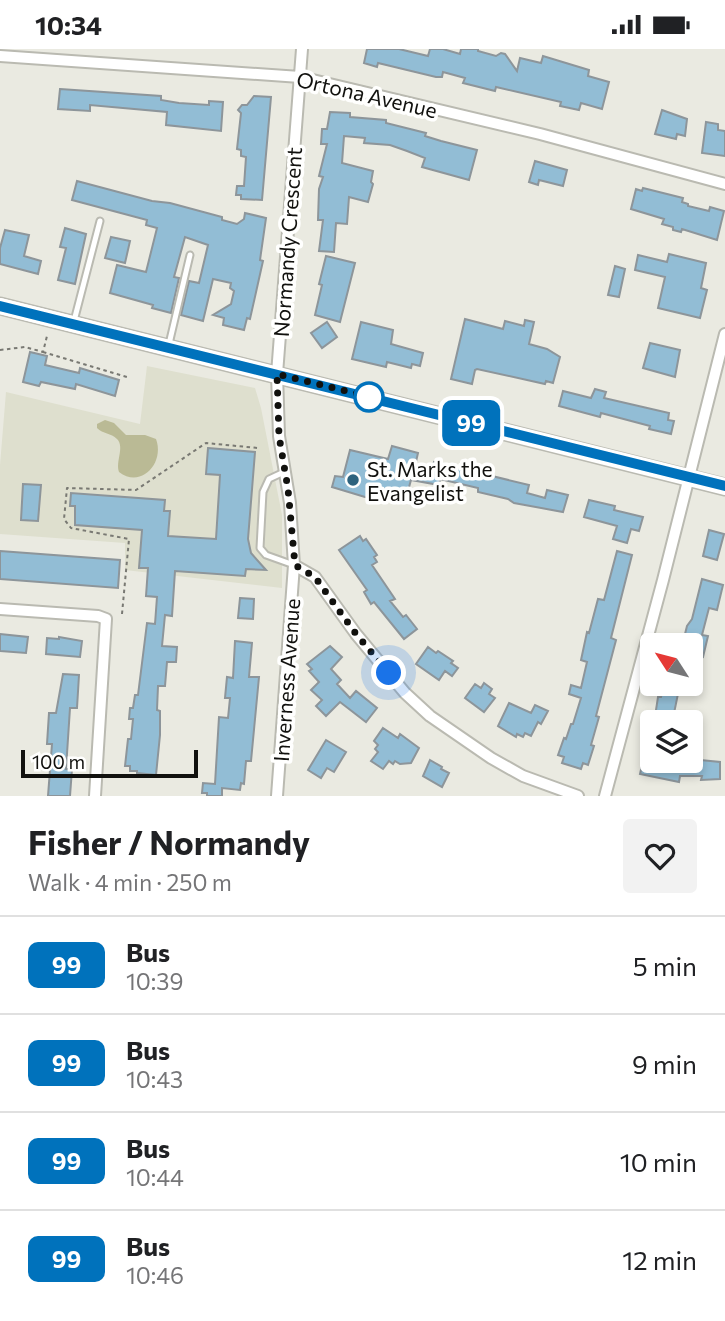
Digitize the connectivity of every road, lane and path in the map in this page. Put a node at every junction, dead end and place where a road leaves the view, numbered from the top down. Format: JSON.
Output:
{"nodes":[{"id":1,"x":302,"y":49,"type":"edge"},
{"id":2,"x":0,"y":56,"type":"edge"},
{"id":3,"x":300,"y":77,"type":"junction"},
{"id":4,"x":725,"y":184,"type":"edge"},
{"id":5,"x":100,"y":221,"type":"dead end"},
{"id":6,"x":190,"y":255,"type":"dead end"},
{"id":7,"x":0,"y":306,"type":"edge"},
{"id":8,"x":73,"y":324,"type":"junction"},
{"id":9,"x":725,"y":334,"type":"edge"},
{"id":10,"x":47,"y":336,"type":"dead end"},
{"id":11,"x":168,"y":347,"type":"junction"},
{"id":12,"x":0,"y":350,"type":"edge"},
{"id":13,"x":43,"y":352,"type":"junction"},
{"id":14,"x":277,"y":374,"type":"junction"},
{"id":15,"x":127,"y":377,"type":"dead end"},
{"id":16,"x":258,"y":448,"type":"dead end"},
{"id":17,"x":284,"y":472,"type":"junction"},
{"id":18,"x":689,"y":477,"type":"junction"},
{"id":19,"x":725,"y":487,"type":"edge"},
{"id":20,"x":295,"y":565,"type":"junction"},
{"id":21,"x":0,"y":609,"type":"edge"},
{"id":22,"x":122,"y":614,"type":"dead end"},
{"id":23,"x":95,"y":796,"type":"edge"},
{"id":24,"x":277,"y":796,"type":"edge"},
{"id":25,"x":578,"y":796,"type":"edge"},
{"id":26,"x":605,"y":796,"type":"edge"}],
"edges":[{"from":1,"to":3,"type":"street","name":"Normandy Crescent"},
{"from":2,"to":3,"type":"street","name":"Ortona Avenue"},
{"from":3,"to":4,"type":"street","name":"Ortona Avenue"},
{"from":3,"to":14,"type":"street","name":"Normandy Crescent"},
{"from":5,"to":8,"type":"lane"},
{"from":6,"to":11,"type":"lane"},
{"from":7,"to":8,"type":"main road"},
{"from":8,"to":11,"type":"main road"},
{"from":9,"to":18,"type":"street"},
{"from":10,"to":13,"type":"path"},
{"from":11,"to":14,"type":"main road"},
{"from":12,"to":13,"type":"path"},
{"from":13,"to":15,"type":"path"},
{"from":14,"to":17,"type":"street","name":"Normandy Crescent"},
{"from":14,"to":18,"type":"main road"},
{"from":16,"to":22,"type":"path"},
{"from":17,"to":20,"type":"street","name":"Normandy Crescent"},
{"from":17,"to":20,"type":"lane"},
{"from":18,"to":19,"type":"main road"},
{"from":18,"to":26,"type":"street"},
{"from":20,"to":24,"type":"street","name":"Inverness Avenue"},
{"from":20,"to":25,"type":"street"},
{"from":21,"to":23,"type":"street"}]}
